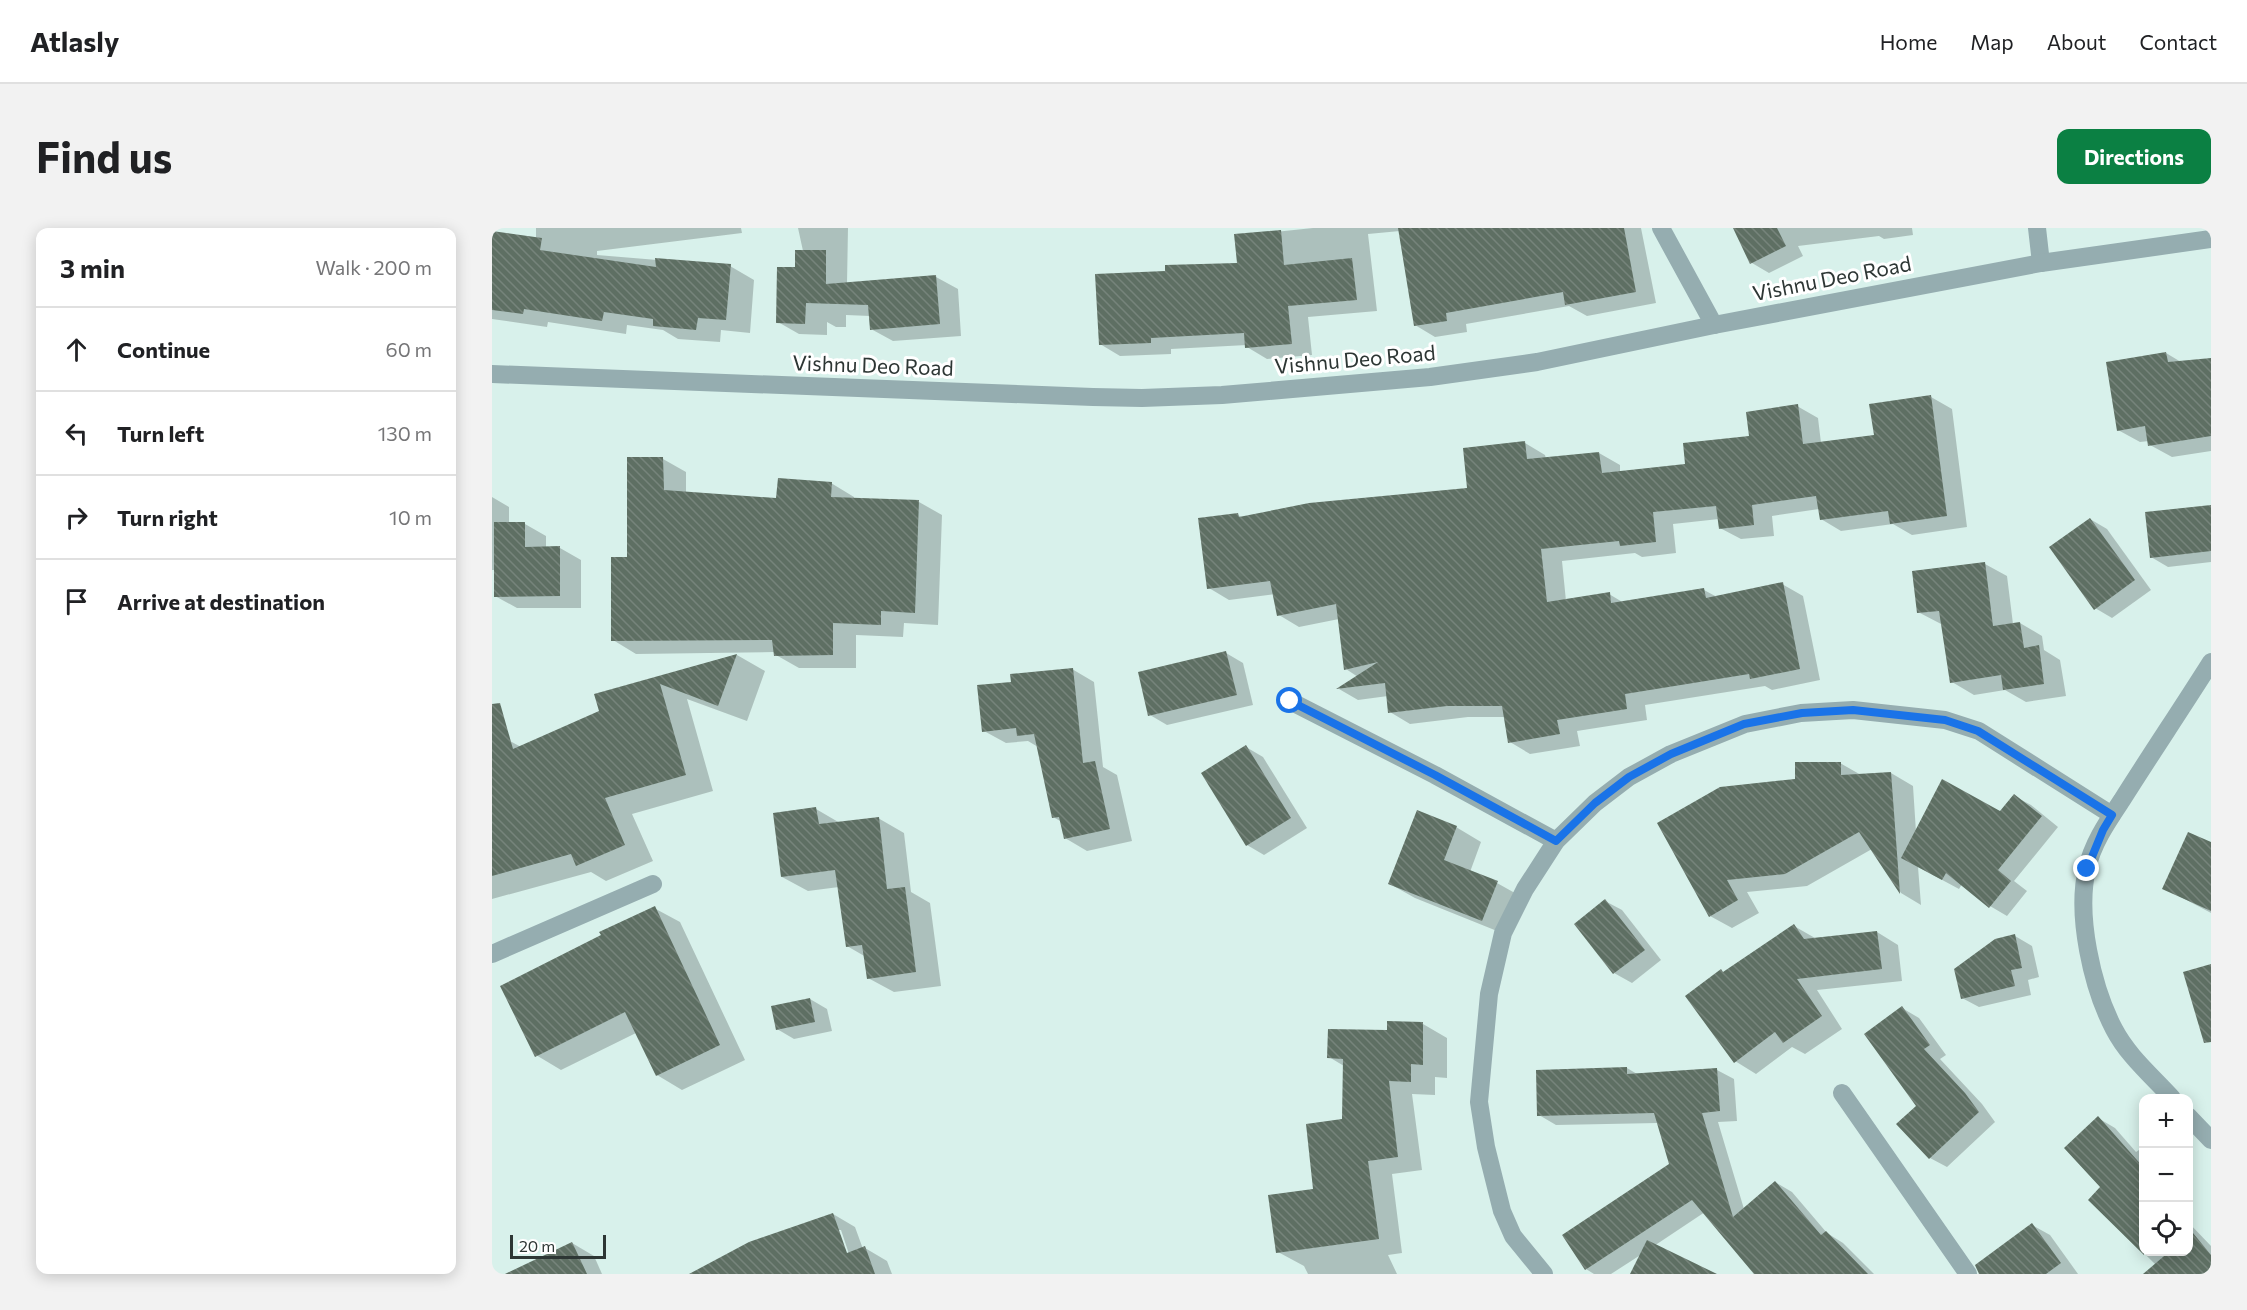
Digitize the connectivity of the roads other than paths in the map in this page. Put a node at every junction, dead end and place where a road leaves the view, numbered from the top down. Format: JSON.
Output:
{"nodes":[{"id":1,"x":1660,"y":228,"type":"edge"},
{"id":2,"x":2037,"y":228,"type":"edge"},
{"id":3,"x":2211,"y":238,"type":"edge"},
{"id":4,"x":2041,"y":263,"type":"junction"},
{"id":5,"x":1714,"y":325,"type":"junction"},
{"id":6,"x":492,"y":374,"type":"edge"},
{"id":7,"x":2211,"y":662,"type":"edge"},
{"id":8,"x":1290,"y":701,"type":"dead end"},
{"id":9,"x":2112,"y":815,"type":"junction"},
{"id":10,"x":1556,"y":841,"type":"junction"},
{"id":11,"x":653,"y":884,"type":"dead end"},
{"id":12,"x":492,"y":954,"type":"edge"},
{"id":13,"x":1842,"y":1092,"type":"dead end"},
{"id":14,"x":2168,"y":1094,"type":"edge"},
{"id":15,"x":2193,"y":1121,"type":"edge"},
{"id":16,"x":2211,"y":1140,"type":"edge"},
{"id":17,"x":1544,"y":1274,"type":"edge"},
{"id":18,"x":1968,"y":1274,"type":"edge"}],
"edges":[{"from":1,"to":5,"type":"street"},
{"from":2,"to":4,"type":"street"},
{"from":3,"to":4,"type":"street","name":"Vishnu Deo Road"},
{"from":4,"to":5,"type":"street","name":"Vishnu Deo Road"},
{"from":5,"to":6,"type":"street","name":"Vishnu Deo Road"},
{"from":7,"to":9,"type":"street"},
{"from":8,"to":10,"type":"street"},
{"from":9,"to":10,"type":"street"},
{"from":9,"to":14,"type":"street"},
{"from":10,"to":17,"type":"street"},
{"from":11,"to":12,"type":"street"},
{"from":13,"to":18,"type":"street"},
{"from":15,"to":16,"type":"street"}]}
